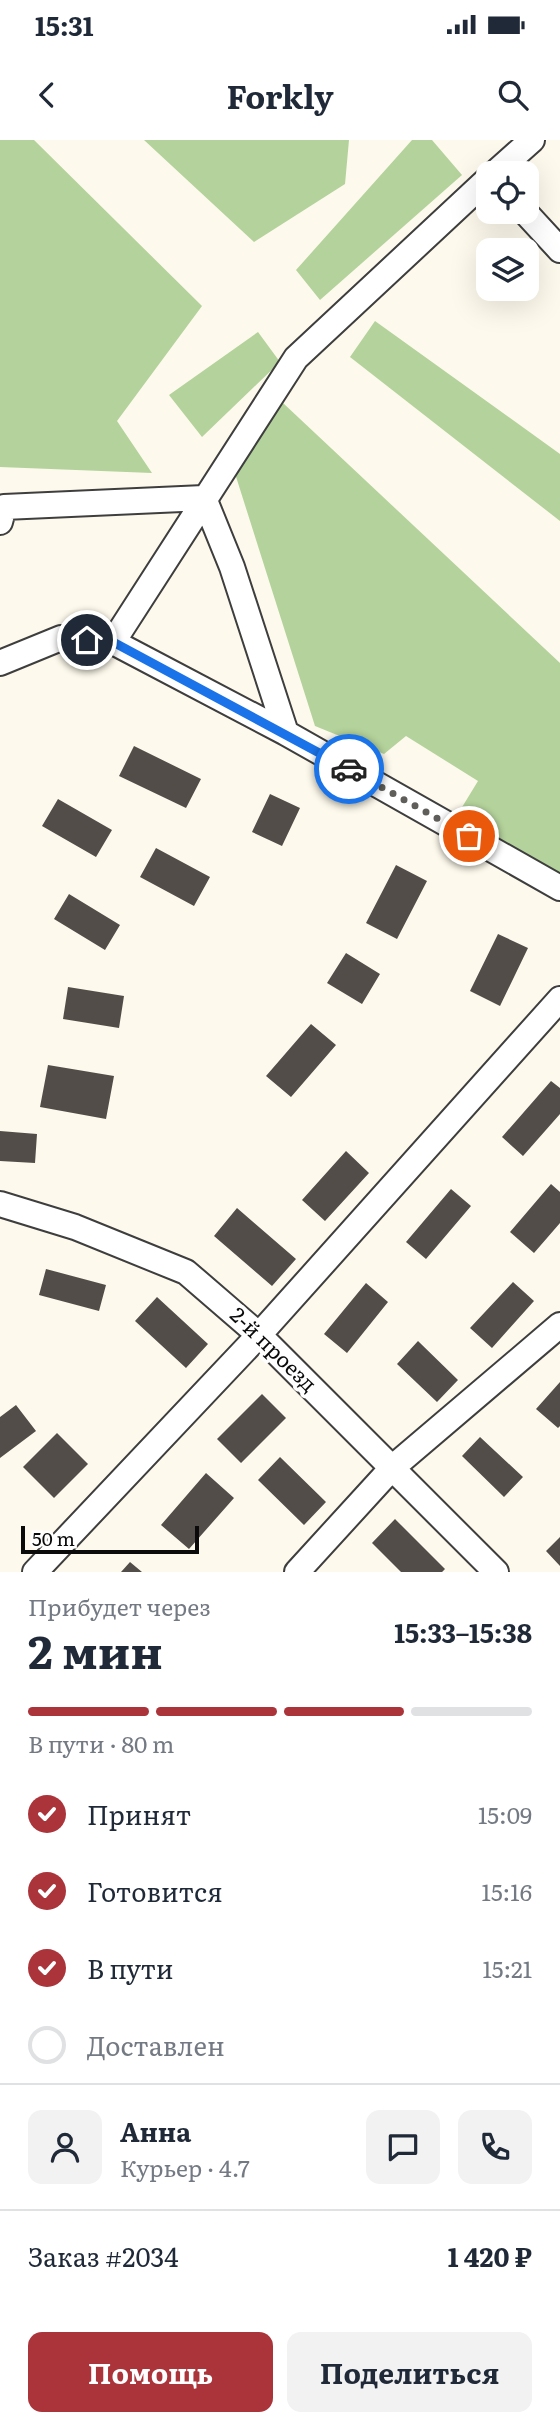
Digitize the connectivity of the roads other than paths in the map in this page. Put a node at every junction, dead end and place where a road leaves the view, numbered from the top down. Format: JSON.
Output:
{"nodes":[{"id":1,"x":531,"y":140,"type":"edge"},
{"id":2,"x":508,"y":161,"type":"edge"},
{"id":3,"x":476,"y":190,"type":"edge"},
{"id":4,"x":536,"y":224,"type":"edge"},
{"id":5,"x":560,"y":250,"type":"edge"},
{"id":6,"x":204,"y":498,"type":"junction"},
{"id":7,"x":0,"y":522,"type":"edge"},
{"id":8,"x":113,"y":642,"type":"junction"},
{"id":9,"x":0,"y":663,"type":"edge"},
{"id":10,"x":286,"y":733,"type":"junction"},
{"id":11,"x":560,"y":888,"type":"edge"},
{"id":12,"x":560,"y":999,"type":"edge"},
{"id":13,"x":0,"y":1204,"type":"edge"},
{"id":14,"x":560,"y":1325,"type":"edge"},
{"id":15,"x":259,"y":1335,"type":"junction"},
{"id":16,"x":392,"y":1468,"type":"junction"},
{"id":17,"x":35,"y":1572,"type":"edge"},
{"id":18,"x":297,"y":1572,"type":"edge"},
{"id":19,"x":496,"y":1572,"type":"edge"}],
"edges":[{"from":1,"to":2,"type":"street"},
{"from":3,"to":6,"type":"street"},
{"from":4,"to":5,"type":"street"},
{"from":6,"to":7,"type":"street"},
{"from":6,"to":8,"type":"street"},
{"from":6,"to":10,"type":"street"},
{"from":8,"to":9,"type":"street"},
{"from":8,"to":10,"type":"street"},
{"from":10,"to":11,"type":"street"},
{"from":12,"to":15,"type":"street"},
{"from":13,"to":15,"type":"street","name":"2-й проезд"},
{"from":14,"to":16,"type":"street"},
{"from":15,"to":16,"type":"street","name":"2-й проезд"},
{"from":15,"to":17,"type":"street"},
{"from":16,"to":18,"type":"street"},
{"from":16,"to":19,"type":"street","name":"2-й проезд"}]}
